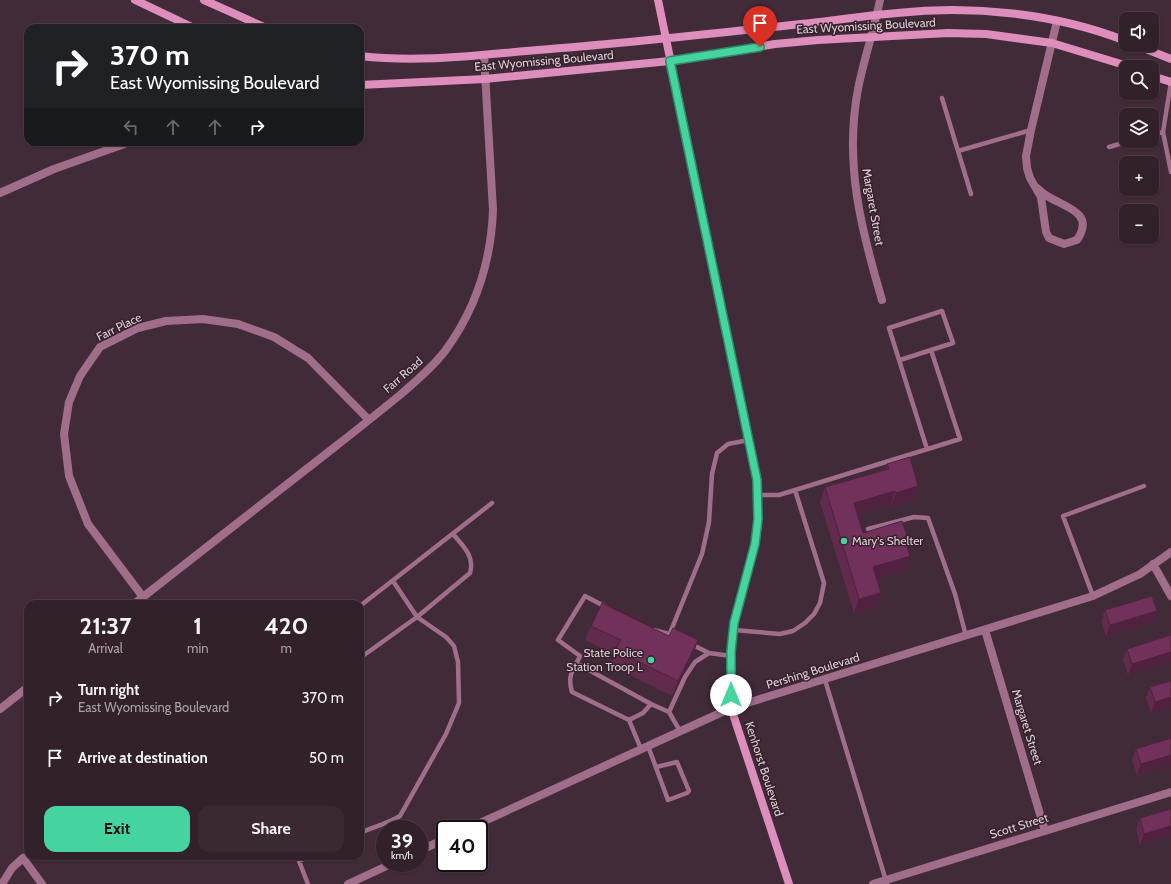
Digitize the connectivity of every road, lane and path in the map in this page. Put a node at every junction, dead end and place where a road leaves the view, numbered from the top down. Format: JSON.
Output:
{"nodes":[{"id":1,"x":135,"y":0,"type":"edge"},
{"id":2,"x":204,"y":0,"type":"edge"},
{"id":3,"x":658,"y":0,"type":"edge"},
{"id":4,"x":880,"y":0,"type":"edge"},
{"id":5,"x":876,"y":16,"type":"junction"},
{"id":6,"x":1057,"y":22,"type":"junction"},
{"id":7,"x":186,"y":24,"type":"edge"},
{"id":8,"x":257,"y":24,"type":"edge"},
{"id":9,"x":872,"y":38,"type":"junction"},
{"id":10,"x":1119,"y":39,"type":"edge"},
{"id":11,"x":666,"y":40,"type":"junction"},
{"id":12,"x":1052,"y":43,"type":"junction"},
{"id":13,"x":1154,"y":52,"type":"edge"},
{"id":14,"x":364,"y":56,"type":"edge"},
{"id":15,"x":484,"y":56,"type":"junction"},
{"id":16,"x":1171,"y":59,"type":"edge"},
{"id":17,"x":670,"y":61,"type":"junction"},
{"id":18,"x":1119,"y":63,"type":"edge"},
{"id":19,"x":1159,"y":78,"type":"edge"},
{"id":20,"x":485,"y":79,"type":"junction"},
{"id":21,"x":1171,"y":82,"type":"edge"},
{"id":22,"x":364,"y":85,"type":"edge"},
{"id":23,"x":942,"y":98,"type":"dead end"},
{"id":24,"x":1031,"y":130,"type":"junction"},
{"id":25,"x":1163,"y":132,"type":"junction"},
{"id":26,"x":1159,"y":133,"type":"edge"},
{"id":27,"x":1119,"y":144,"type":"edge"},
{"id":28,"x":119,"y":146,"type":"edge"},
{"id":29,"x":1109,"y":147,"type":"dead end"},
{"id":30,"x":958,"y":151,"type":"junction"},
{"id":31,"x":1171,"y":172,"type":"edge"},
{"id":32,"x":1037,"y":188,"type":"junction"},
{"id":33,"x":0,"y":193,"type":"edge"},
{"id":34,"x":971,"y":194,"type":"dead end"},
{"id":35,"x":882,"y":300,"type":"dead end"},
{"id":36,"x":931,"y":350,"type":"junction"},
{"id":37,"x":900,"y":360,"type":"junction"},
{"id":38,"x":369,"y":420,"type":"junction"},
{"id":39,"x":749,"y":440,"type":"junction"},
{"id":40,"x":927,"y":449,"type":"junction"},
{"id":41,"x":1144,"y":486,"type":"dead end"},
{"id":42,"x":796,"y":490,"type":"junction"},
{"id":43,"x":758,"y":495,"type":"junction"},
{"id":44,"x":492,"y":503,"type":"dead end"},
{"id":45,"x":868,"y":529,"type":"dead end"},
{"id":46,"x":453,"y":534,"type":"junction"},
{"id":47,"x":1171,"y":552,"type":"edge"},
{"id":48,"x":1153,"y":564,"type":"junction"},
{"id":49,"x":393,"y":581,"type":"junction"},
{"id":50,"x":1093,"y":596,"type":"junction"},
{"id":51,"x":1171,"y":596,"type":"edge"},
{"id":52,"x":143,"y":597,"type":"junction"},
{"id":53,"x":139,"y":600,"type":"edge"},
{"id":54,"x":364,"y":603,"type":"edge"},
{"id":55,"x":612,"y":610,"type":"edge"},
{"id":56,"x":417,"y":617,"type":"junction"},
{"id":57,"x":651,"y":629,"type":"edge"},
{"id":58,"x":734,"y":630,"type":"junction"},
{"id":59,"x":985,"y":630,"type":"junction"},
{"id":60,"x":670,"y":633,"type":"junction"},
{"id":61,"x":966,"y":636,"type":"junction"},
{"id":62,"x":682,"y":639,"type":"edge"},
{"id":63,"x":688,"y":642,"type":"edge"},
{"id":64,"x":709,"y":653,"type":"junction"},
{"id":65,"x":364,"y":655,"type":"edge"},
{"id":66,"x":731,"y":656,"type":"junction"},
{"id":67,"x":576,"y":663,"type":"junction"},
{"id":68,"x":825,"y":680,"type":"junction"},
{"id":69,"x":24,"y":690,"type":"edge"},
{"id":70,"x":651,"y":704,"type":"junction"},
{"id":71,"x":731,"y":708,"type":"junction"},
{"id":72,"x":0,"y":709,"type":"edge"},
{"id":73,"x":669,"y":712,"type":"junction"},
{"id":74,"x":629,"y":720,"type":"junction"},
{"id":75,"x":680,"y":731,"type":"junction"},
{"id":76,"x":645,"y":747,"type":"junction"},
{"id":77,"x":656,"y":767,"type":"junction"},
{"id":78,"x":1171,"y":792,"type":"edge"},
{"id":79,"x":394,"y":820,"type":"edge"},
{"id":80,"x":487,"y":820,"type":"edge"},
{"id":81,"x":376,"y":826,"type":"edge"},
{"id":82,"x":364,"y":831,"type":"edge"},
{"id":83,"x":1045,"y":831,"type":"junction"},
{"id":84,"x":23,"y":858,"type":"edge"},
{"id":85,"x":24,"y":860,"type":"edge"},
{"id":86,"x":301,"y":860,"type":"edge"},
{"id":87,"x":376,"y":871,"type":"edge"},
{"id":88,"x":886,"y":882,"type":"edge"},
{"id":89,"x":2,"y":884,"type":"edge"},
{"id":90,"x":42,"y":884,"type":"edge"},
{"id":91,"x":308,"y":884,"type":"edge"},
{"id":92,"x":348,"y":884,"type":"edge"},
{"id":93,"x":789,"y":884,"type":"edge"},
{"id":94,"x":873,"y":884,"type":"edge"}],
"edges":[{"from":1,"to":7,"type":"street"},
{"from":2,"to":8,"type":"street"},
{"from":3,"to":11,"type":"street","name":"Kenhorst Boulevard"},
{"from":4,"to":5,"type":"street","name":"Margaret Street"},
{"from":5,"to":6,"type":"street","name":"East Wyomissing Boulevard"},
{"from":5,"to":9,"type":"street","name":"Margaret Street"},
{"from":5,"to":11,"type":"street","name":"East Wyomissing Boulevard"},
{"from":6,"to":10,"type":"street","name":"East Wyomissing Boulevard"},
{"from":6,"to":12,"type":"street"},
{"from":9,"to":12,"type":"street","name":"East Wyomissing Boulevard"},
{"from":9,"to":17,"type":"street","name":"East Wyomissing Boulevard"},
{"from":9,"to":35,"type":"street","name":"Margaret Street"},
{"from":11,"to":15,"type":"street","name":"East Wyomissing Boulevard"},
{"from":11,"to":17,"type":"street","name":"Kenhorst Boulevard"},
{"from":12,"to":18,"type":"street","name":"East Wyomissing Boulevard"},
{"from":12,"to":24,"type":"street"},
{"from":13,"to":16,"type":"street"},
{"from":14,"to":15,"type":"street","name":"East Wyomissing Boulevard"},
{"from":15,"to":20,"type":"street","name":"Farr Road"},
{"from":17,"to":20,"type":"street","name":"East Wyomissing Boulevard"},
{"from":17,"to":39,"type":"street","name":"Kenhorst Boulevard"},
{"from":19,"to":21,"type":"street"},
{"from":20,"to":22,"type":"street","name":"East Wyomissing Boulevard"},
{"from":20,"to":38,"type":"street","name":"Farr Road"},
{"from":21,"to":25,"type":"lane"},
{"from":23,"to":30,"type":"lane"},
{"from":24,"to":30,"type":"lane"},
{"from":24,"to":32,"type":"street"},
{"from":25,"to":26,"type":"lane"},
{"from":25,"to":31,"type":"lane"},
{"from":27,"to":29,"type":"lane"},
{"from":28,"to":33,"type":"street"},
{"from":30,"to":34,"type":"lane"},
{"from":32,"to":32,"type":"street"},
{"from":36,"to":37,"type":"lane"},
{"from":36,"to":37,"type":"lane"},
{"from":36,"to":40,"type":"lane"},
{"from":37,"to":40,"type":"lane"},
{"from":38,"to":52,"type":"street","name":"Farr Road"},
{"from":38,"to":52,"type":"street","name":"Farr Place"},
{"from":39,"to":43,"type":"street","name":"Kenhorst Boulevard"},
{"from":39,"to":60,"type":"lane"},
{"from":40,"to":42,"type":"lane"},
{"from":41,"to":50,"type":"lane"},
{"from":42,"to":43,"type":"lane"},
{"from":42,"to":58,"type":"lane"},
{"from":43,"to":58,"type":"street","name":"Kenhorst Boulevard"},
{"from":44,"to":46,"type":"lane"},
{"from":45,"to":61,"type":"lane"},
{"from":46,"to":49,"type":"lane"},
{"from":46,"to":56,"type":"lane"},
{"from":47,"to":48,"type":"street","name":"Pershing Boulevard"},
{"from":48,"to":50,"type":"street","name":"Pershing Boulevard"},
{"from":48,"to":51,"type":"street"},
{"from":49,"to":54,"type":"lane"},
{"from":49,"to":56,"type":"lane"},
{"from":50,"to":59,"type":"street","name":"Pershing Boulevard"},
{"from":52,"to":53,"type":"street","name":"Farr Road"},
{"from":55,"to":67,"type":"lane"},
{"from":56,"to":65,"type":"lane"},
{"from":56,"to":79,"type":"lane"},
{"from":57,"to":60,"type":"lane"},
{"from":58,"to":66,"type":"street","name":"Kenhorst Boulevard"},
{"from":59,"to":61,"type":"street","name":"Pershing Boulevard"},
{"from":59,"to":83,"type":"street","name":"Margaret Street"},
{"from":60,"to":62,"type":"lane"},
{"from":61,"to":68,"type":"street","name":"Pershing Boulevard"},
{"from":63,"to":64,"type":"lane"},
{"from":64,"to":66,"type":"lane"},
{"from":64,"to":73,"type":"lane"},
{"from":66,"to":71,"type":"street","name":"Kenhorst Boulevard"},
{"from":67,"to":70,"type":"lane"},
{"from":67,"to":74,"type":"lane"},
{"from":68,"to":71,"type":"street","name":"Pershing Boulevard"},
{"from":68,"to":88,"type":"lane"},
{"from":69,"to":72,"type":"street"},
{"from":70,"to":73,"type":"lane"},
{"from":70,"to":74,"type":"lane"},
{"from":71,"to":75,"type":"street","name":"Pershing Boulevard"},
{"from":71,"to":93,"type":"street","name":"Kenhorst Boulevard"},
{"from":73,"to":75,"type":"lane"},
{"from":74,"to":76,"type":"lane"},
{"from":75,"to":76,"type":"street","name":"Pershing Boulevard"},
{"from":76,"to":77,"type":"lane"},
{"from":76,"to":80,"type":"street","name":"Pershing Boulevard"},
{"from":77,"to":77,"type":"lane"},
{"from":78,"to":83,"type":"street","name":"Scott Street"},
{"from":81,"to":82,"type":"lane"},
{"from":83,"to":88,"type":"street","name":"Scott Street"},
{"from":84,"to":89,"type":"street"},
{"from":85,"to":90,"type":"street"},
{"from":86,"to":91,"type":"lane"},
{"from":87,"to":92,"type":"street"},
{"from":88,"to":94,"type":"street","name":"Scott Street"}]}
